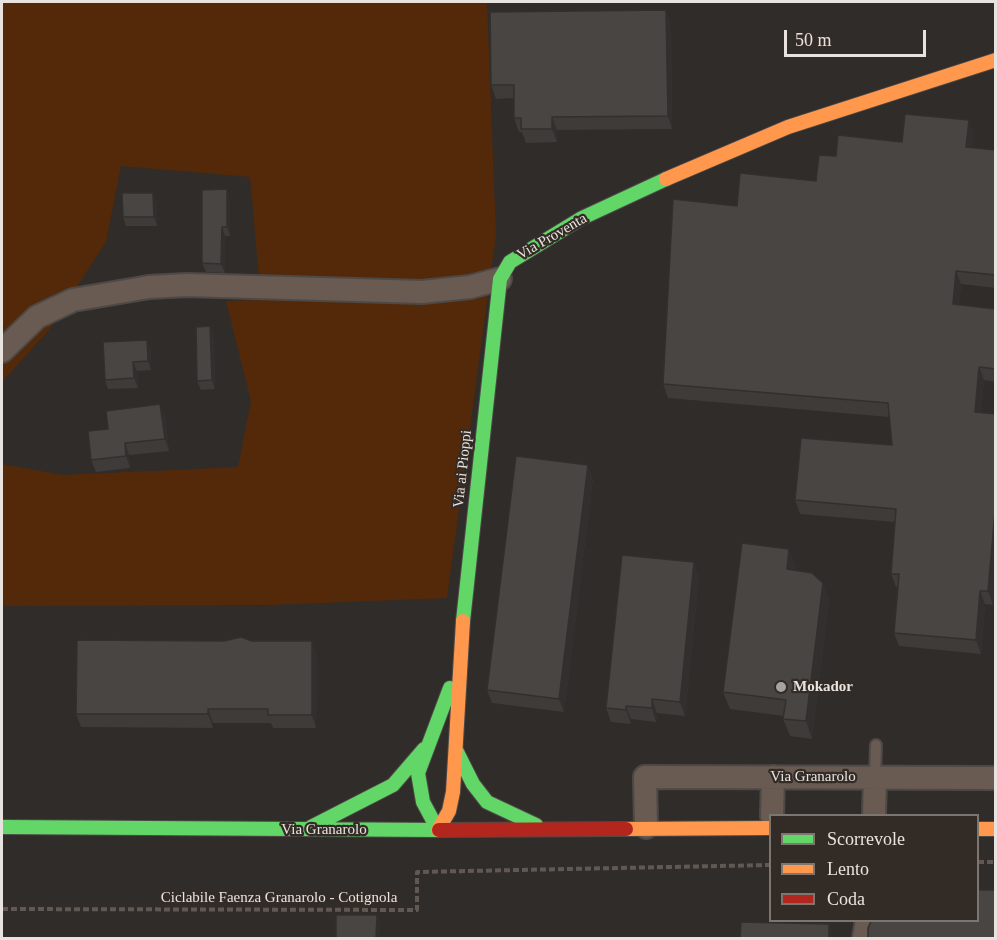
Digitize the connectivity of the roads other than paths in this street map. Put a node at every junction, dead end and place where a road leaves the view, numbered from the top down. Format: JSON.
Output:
{"nodes":[{"id":1,"x":996,"y":60,"type":"edge"},
{"id":2,"x":500,"y":279,"type":"junction"},
{"id":3,"x":2,"y":351,"type":"edge"},
{"id":4,"x":459,"y":663,"type":"junction"},
{"id":5,"x":430,"y":742,"type":"junction"},
{"id":6,"x":876,"y":745,"type":"dead end"},
{"id":7,"x":457,"y":752,"type":"junction"},
{"id":8,"x":773,"y":777,"type":"junction"},
{"id":9,"x":875,"y":778,"type":"junction"},
{"id":10,"x":996,"y":778,"type":"edge"},
{"id":11,"x":772,"y":814,"type":"edge"},
{"id":12,"x":874,"y":814,"type":"edge"},
{"id":13,"x":2,"y":827,"type":"edge"},
{"id":14,"x":646,"y":827,"type":"junction"},
{"id":15,"x":769,"y":828,"type":"edge"},
{"id":16,"x":979,"y":829,"type":"edge"},
{"id":17,"x":996,"y":829,"type":"edge"},
{"id":18,"x":305,"y":830,"type":"junction"},
{"id":19,"x":438,"y":830,"type":"junction"},
{"id":20,"x":547,"y":830,"type":"junction"},
{"id":21,"x":867,"y":922,"type":"edge"},
{"id":22,"x":864,"y":939,"type":"edge"}],
"edges":[{"from":1,"to":2,"type":"street","name":"Via Proventa"},
{"from":2,"to":3,"type":"street"},
{"from":2,"to":4,"type":"street","name":"Via ai Pioppi"},
{"from":4,"to":5,"type":"street","name":"Via ai Pioppi"},
{"from":4,"to":7,"type":"street","name":"Via ai Pioppi"},
{"from":5,"to":18,"type":"street","name":"Via ai Pioppi"},
{"from":5,"to":19,"type":"street","name":"Via ai Pioppi"},
{"from":6,"to":9,"type":"lane"},
{"from":7,"to":19,"type":"street","name":"Via ai Pioppi"},
{"from":7,"to":20,"type":"street","name":"Via ai Pioppi"},
{"from":8,"to":9,"type":"street","name":"Via Granarolo"},
{"from":8,"to":11,"type":"street"},
{"from":8,"to":14,"type":"street","name":"Via Granarolo"},
{"from":9,"to":10,"type":"street","name":"Via Granarolo"},
{"from":9,"to":12,"type":"street"},
{"from":13,"to":18,"type":"street","name":"Via Granarolo"},
{"from":14,"to":15,"type":"street","name":"Via Granarolo"},
{"from":14,"to":20,"type":"street","name":"Via Granarolo"},
{"from":16,"to":17,"type":"street"},
{"from":18,"to":19,"type":"street","name":"Via Granarolo"},
{"from":19,"to":20,"type":"street","name":"Via Granarolo"},
{"from":21,"to":22,"type":"street"}]}
